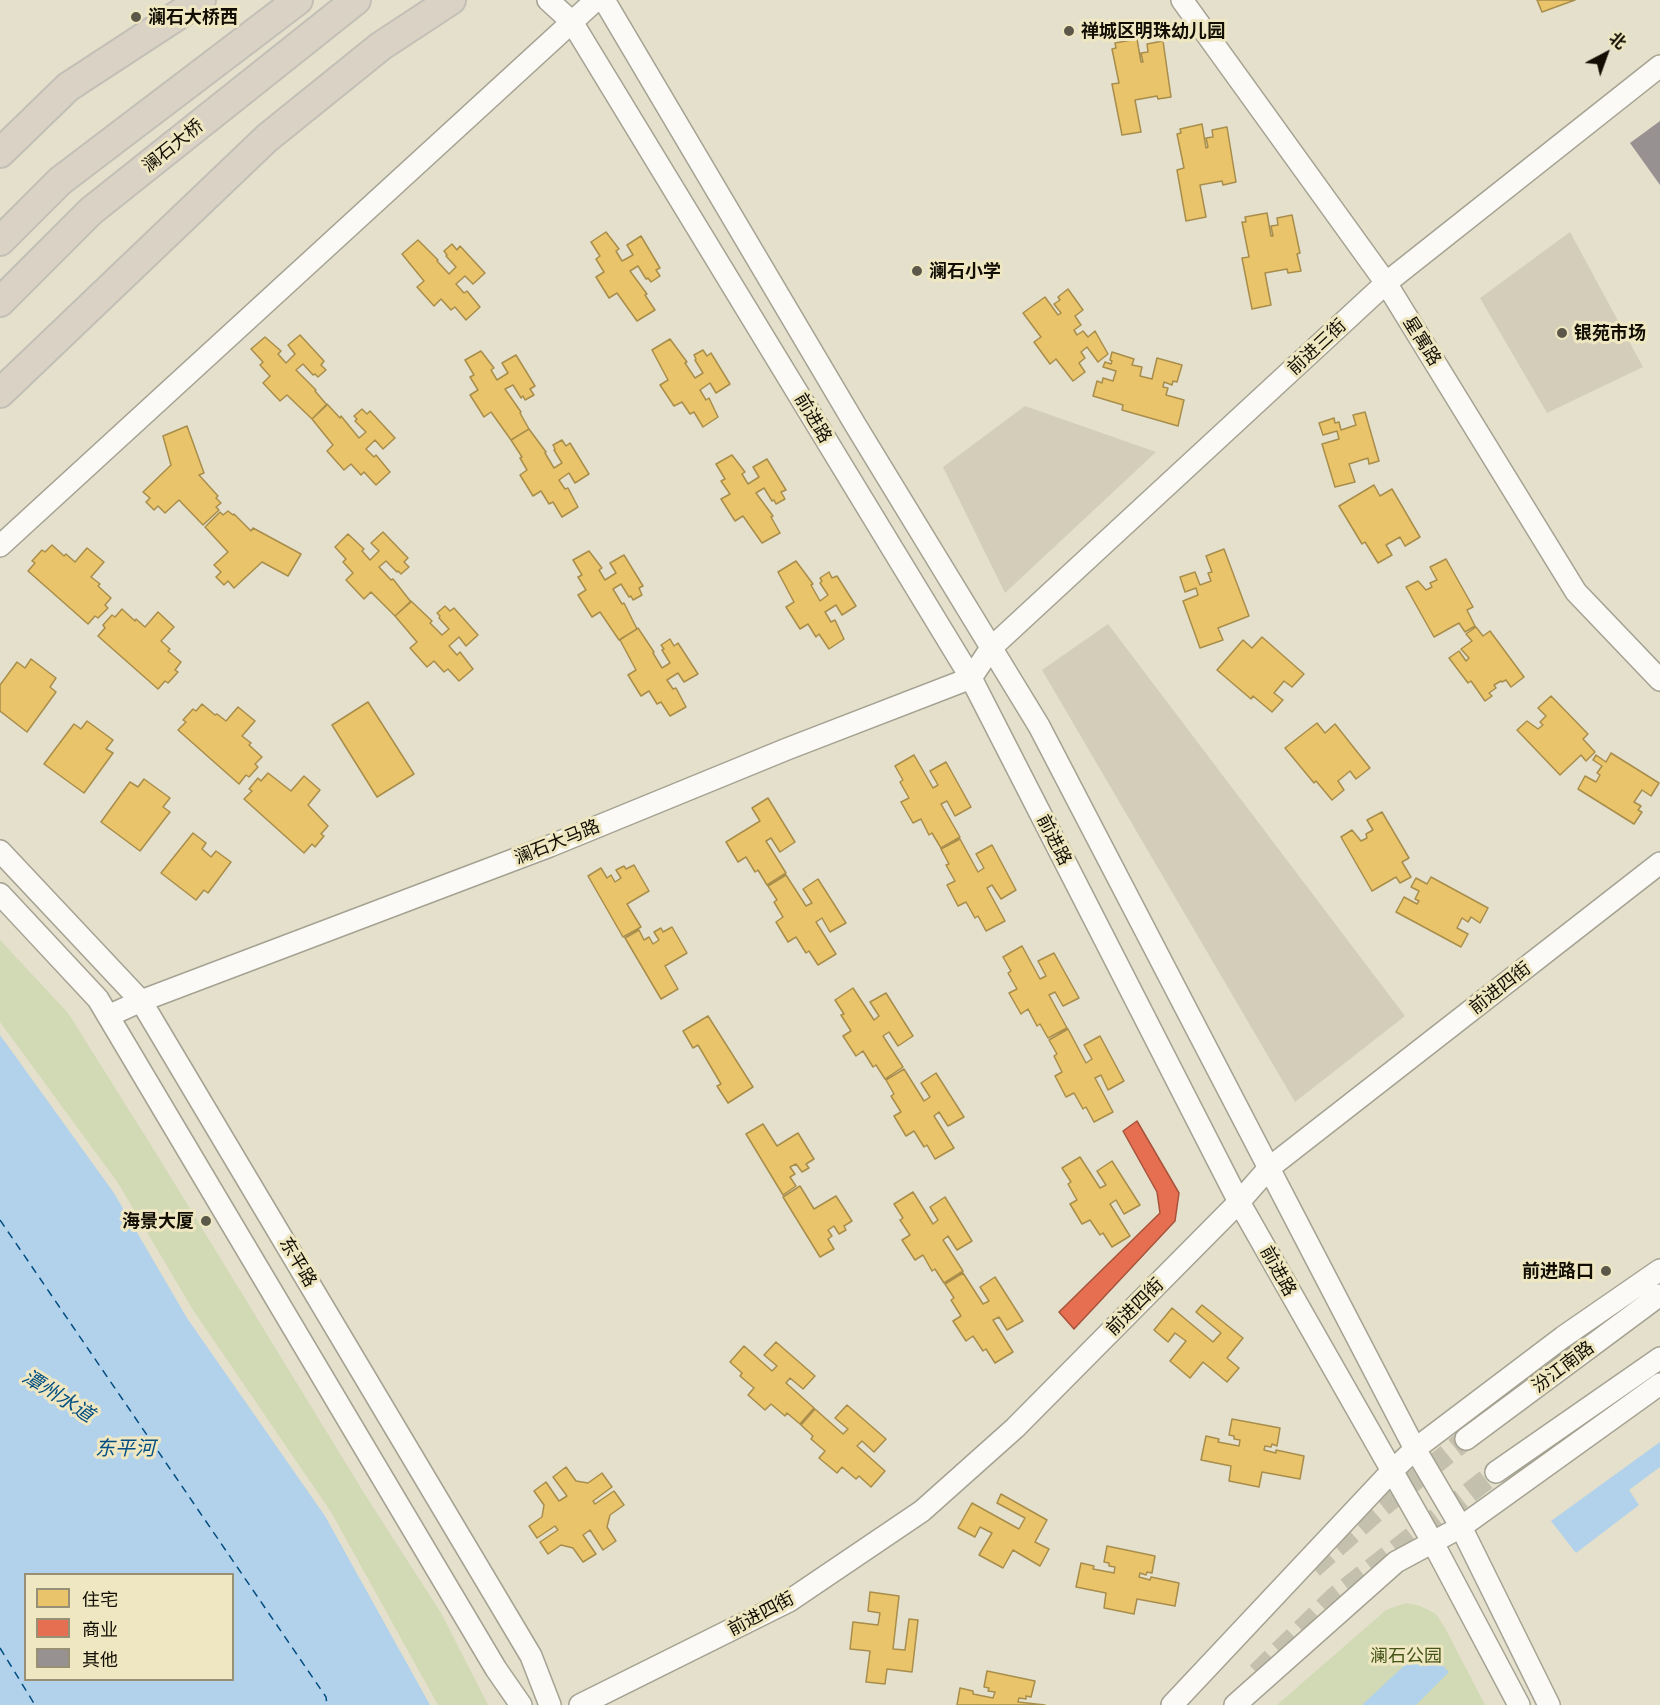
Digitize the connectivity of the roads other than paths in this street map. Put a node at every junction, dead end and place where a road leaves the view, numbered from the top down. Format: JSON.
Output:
{"nodes":[{"id":1,"x":201,"y":0,"type":"edge"},
{"id":2,"x":298,"y":0,"type":"edge"},
{"id":3,"x":356,"y":0,"type":"edge"},
{"id":4,"x":451,"y":0,"type":"edge"},
{"id":5,"x":548,"y":0,"type":"edge"},
{"id":6,"x":596,"y":0,"type":"edge"},
{"id":7,"x":604,"y":0,"type":"edge"},
{"id":8,"x":1182,"y":0,"type":"edge"},
{"id":9,"x":572,"y":22,"type":"junction"},
{"id":10,"x":1660,"y":66,"type":"edge"},
{"id":11,"x":0,"y":153,"type":"edge"},
{"id":12,"x":0,"y":240,"type":"edge"},
{"id":13,"x":1386,"y":283,"type":"junction"},
{"id":14,"x":0,"y":302,"type":"edge"},
{"id":15,"x":0,"y":393,"type":"edge"},
{"id":16,"x":0,"y":546,"type":"edge"},
{"id":17,"x":991,"y":648,"type":"junction"},
{"id":18,"x":971,"y":678,"type":"junction"},
{"id":19,"x":1660,"y":680,"type":"edge"},
{"id":20,"x":0,"y":851,"type":"edge"},
{"id":21,"x":1660,"y":863,"type":"edge"},
{"id":22,"x":0,"y":894,"type":"edge"},
{"id":23,"x":141,"y":1001,"type":"junction"},
{"id":24,"x":108,"y":1016,"type":"junction"},
{"id":25,"x":1269,"y":1168,"type":"junction"},
{"id":26,"x":1239,"y":1202,"type":"junction"},
{"id":27,"x":1660,"y":1270,"type":"edge"},
{"id":28,"x":1660,"y":1295,"type":"edge"},
{"id":29,"x":1660,"y":1358,"type":"edge"},
{"id":30,"x":1660,"y":1384,"type":"edge"},
{"id":31,"x":1466,"y":1439,"type":"tunnel mouth"},
{"id":32,"x":1415,"y":1449,"type":"junction"},
{"id":33,"x":1391,"y":1472,"type":"junction"},
{"id":34,"x":1496,"y":1472,"type":"tunnel mouth"},
{"id":35,"x":1461,"y":1527,"type":"junction"},
{"id":36,"x":1432,"y":1541,"type":"junction"},
{"id":37,"x":521,"y":1705,"type":"edge"},
{"id":38,"x":550,"y":1705,"type":"edge"},
{"id":39,"x":580,"y":1705,"type":"edge"},
{"id":40,"x":1172,"y":1705,"type":"edge"},
{"id":41,"x":1235,"y":1705,"type":"edge"},
{"id":42,"x":1519,"y":1705,"type":"edge"},
{"id":43,"x":1549,"y":1705,"type":"edge"}],
"edges":[{"from":1,"to":11,"type":"highway"},
{"from":2,"to":12,"type":"highway"},
{"from":3,"to":14,"type":"highway","name":"澜石大桥"},
{"from":4,"to":15,"type":"highway"},
{"from":5,"to":9,"type":"street","name":"前进路"},
{"from":6,"to":9,"type":"street"},
{"from":7,"to":17,"type":"street","name":"前进路"},
{"from":8,"to":13,"type":"street","name":"星寓路"},
{"from":9,"to":16,"type":"street"},
{"from":9,"to":18,"type":"street","name":"前进路"},
{"from":10,"to":13,"type":"street","name":"前进三街"},
{"from":13,"to":17,"type":"street","name":"前进三街"},
{"from":13,"to":19,"type":"street","name":"星寓路"},
{"from":17,"to":18,"type":"street"},
{"from":17,"to":25,"type":"street","name":"前进路"},
{"from":18,"to":23,"type":"street","name":"澜石大马路"},
{"from":18,"to":26,"type":"street","name":"前进路"},
{"from":20,"to":23,"type":"street","name":"东平路"},
{"from":21,"to":25,"type":"street","name":"前进四街"},
{"from":22,"to":24,"type":"street","name":"东平路"},
{"from":23,"to":24,"type":"street","name":"澜石大马路"},
{"from":23,"to":38,"type":"street","name":"东平路"},
{"from":24,"to":37,"type":"street","name":"东平路"},
{"from":25,"to":26,"type":"street","name":"前进四街"},
{"from":25,"to":32,"type":"street","name":"前进路"},
{"from":26,"to":33,"type":"street","name":"前进路"},
{"from":26,"to":39,"type":"street","name":"前进四街"},
{"from":27,"to":32,"type":"street"},
{"from":28,"to":31,"type":"street","name":"汾江南路"},
{"from":29,"to":34,"type":"street"},
{"from":30,"to":35,"type":"street"},
{"from":32,"to":33,"type":"street"},
{"from":32,"to":35,"type":"street","name":"前进路"},
{"from":33,"to":36,"type":"street","name":"前进路"},
{"from":33,"to":40,"type":"street"},
{"from":35,"to":36,"type":"street"},
{"from":35,"to":43,"type":"street","name":"前进路"},
{"from":36,"to":41,"type":"street"},
{"from":36,"to":42,"type":"street","name":"前进路"}]}
